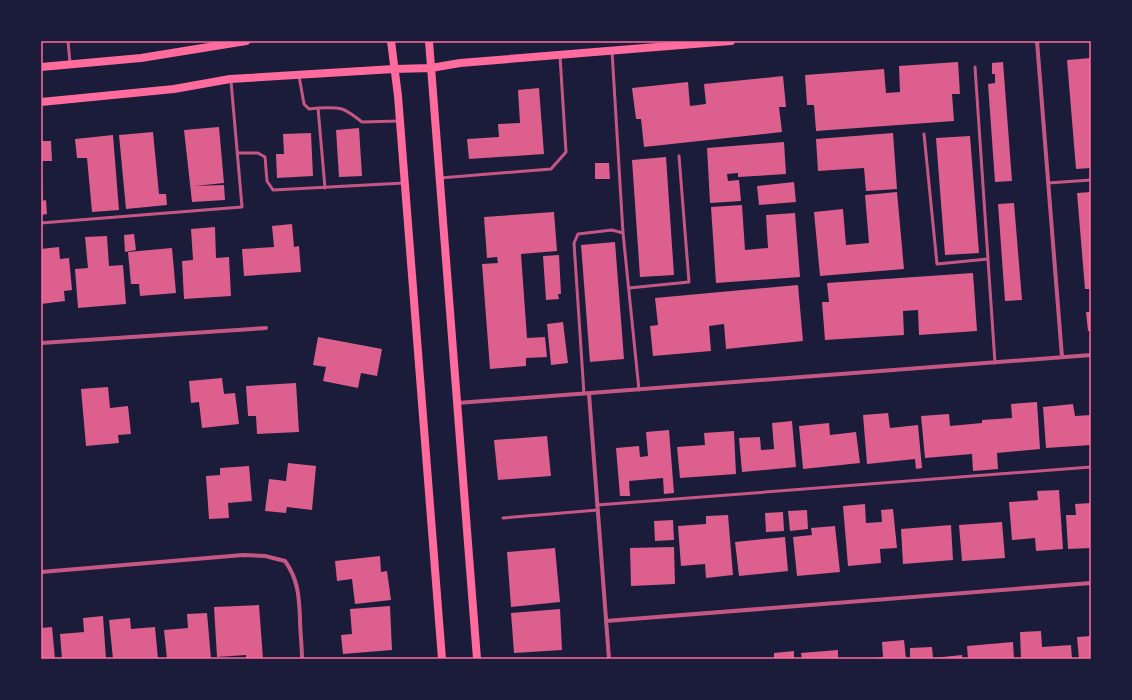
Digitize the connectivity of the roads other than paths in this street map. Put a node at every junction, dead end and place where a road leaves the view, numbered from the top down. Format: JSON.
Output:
{"nodes":[{"id":1,"x":68,"y":41,"type":"edge"},
{"id":2,"x":246,"y":41,"type":"edge"},
{"id":3,"x":391,"y":41,"type":"edge"},
{"id":4,"x":429,"y":41,"type":"edge"},
{"id":5,"x":731,"y":41,"type":"edge"},
{"id":6,"x":1037,"y":41,"type":"edge"},
{"id":7,"x":236,"y":42,"type":"edge"},
{"id":8,"x":612,"y":50,"type":"junction"},
{"id":9,"x":560,"y":54,"type":"junction"},
{"id":10,"x":70,"y":65,"type":"junction"},
{"id":11,"x":41,"y":67,"type":"edge"},
{"id":12,"x":975,"y":67,"type":"dead end"},
{"id":13,"x":431,"y":68,"type":"junction"},
{"id":14,"x":394,"y":69,"type":"junction"},
{"id":15,"x":299,"y":75,"type":"junction"},
{"id":16,"x":230,"y":79,"type":"junction"},
{"id":17,"x":41,"y":102,"type":"edge"},
{"id":18,"x":318,"y":108,"type":"junction"},
{"id":19,"x":399,"y":121,"type":"junction"},
{"id":20,"x":924,"y":134,"type":"dead end"},
{"id":21,"x":238,"y":153,"type":"junction"},
{"id":22,"x":679,"y":156,"type":"dead end"},
{"id":23,"x":440,"y":178,"type":"junction"},
{"id":24,"x":1091,"y":180,"type":"edge"},
{"id":25,"x":404,"y":183,"type":"junction"},
{"id":26,"x":1048,"y":183,"type":"junction"},
{"id":27,"x":325,"y":188,"type":"junction"},
{"id":28,"x":41,"y":223,"type":"edge"},
{"id":29,"x":623,"y":233,"type":"junction"},
{"id":30,"x":988,"y":259,"type":"junction"},
{"id":31,"x":629,"y":288,"type":"junction"},
{"id":32,"x":266,"y":328,"type":"dead end"},
{"id":33,"x":41,"y":343,"type":"edge"},
{"id":34,"x":1091,"y":355,"type":"edge"},
{"id":35,"x":1062,"y":357,"type":"junction"},
{"id":36,"x":995,"y":362,"type":"junction"},
{"id":37,"x":639,"y":390,"type":"junction"},
{"id":38,"x":584,"y":394,"type":"junction"},
{"id":39,"x":589,"y":394,"type":"junction"},
{"id":40,"x":457,"y":403,"type":"junction"},
{"id":41,"x":1091,"y":467,"type":"edge"},
{"id":42,"x":597,"y":508,"type":"junction"},
{"id":43,"x":503,"y":518,"type":"dead end"},
{"id":44,"x":41,"y":572,"type":"edge"},
{"id":45,"x":1091,"y":583,"type":"edge"},
{"id":46,"x":606,"y":621,"type":"junction"},
{"id":47,"x":302,"y":659,"type":"edge"},
{"id":48,"x":442,"y":659,"type":"edge"},
{"id":49,"x":477,"y":659,"type":"edge"},
{"id":50,"x":608,"y":659,"type":"edge"}],
"edges":[{"from":1,"to":10,"type":"lane"},
{"from":2,"to":7,"type":"main road"},
{"from":3,"to":14,"type":"main road"},
{"from":4,"to":13,"type":"main road"},
{"from":5,"to":8,"type":"main road"},
{"from":6,"to":26,"type":"street"},
{"from":7,"to":10,"type":"main road"},
{"from":8,"to":9,"type":"main road"},
{"from":8,"to":29,"type":"lane"},
{"from":9,"to":13,"type":"main road"},
{"from":9,"to":23,"type":"lane"},
{"from":10,"to":11,"type":"main road"},
{"from":12,"to":30,"type":"lane"},
{"from":13,"to":14,"type":"main road"},
{"from":13,"to":23,"type":"main road"},
{"from":14,"to":15,"type":"main road"},
{"from":14,"to":19,"type":"main road"},
{"from":15,"to":16,"type":"main road"},
{"from":15,"to":18,"type":"lane"},
{"from":16,"to":17,"type":"main road"},
{"from":16,"to":21,"type":"lane"},
{"from":18,"to":19,"type":"lane"},
{"from":18,"to":27,"type":"lane"},
{"from":19,"to":25,"type":"main road"},
{"from":20,"to":30,"type":"lane"},
{"from":21,"to":27,"type":"lane"},
{"from":21,"to":28,"type":"lane"},
{"from":22,"to":31,"type":"lane"},
{"from":23,"to":40,"type":"main road"},
{"from":24,"to":26,"type":"lane"},
{"from":25,"to":27,"type":"lane"},
{"from":25,"to":48,"type":"main road"},
{"from":26,"to":35,"type":"street"},
{"from":29,"to":31,"type":"lane"},
{"from":29,"to":38,"type":"lane"},
{"from":30,"to":36,"type":"lane"},
{"from":31,"to":37,"type":"lane"},
{"from":32,"to":33,"type":"street"},
{"from":34,"to":35,"type":"street"},
{"from":35,"to":36,"type":"street"},
{"from":36,"to":37,"type":"street"},
{"from":37,"to":39,"type":"street"},
{"from":38,"to":39,"type":"street"},
{"from":38,"to":40,"type":"street"},
{"from":39,"to":42,"type":"street"},
{"from":40,"to":49,"type":"main road"},
{"from":41,"to":42,"type":"lane"},
{"from":42,"to":43,"type":"lane"},
{"from":42,"to":46,"type":"street"},
{"from":44,"to":47,"type":"street"},
{"from":45,"to":46,"type":"street"},
{"from":46,"to":50,"type":"street"}]}
